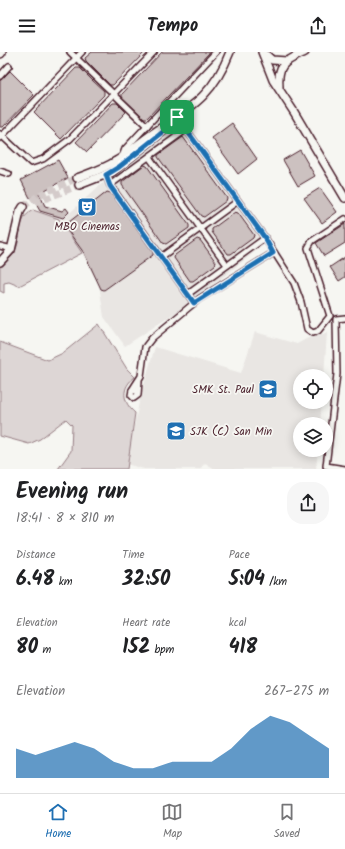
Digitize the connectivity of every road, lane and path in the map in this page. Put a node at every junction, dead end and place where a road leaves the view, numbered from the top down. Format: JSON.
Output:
{"nodes":[{"id":1,"x":70,"y":52,"type":"edge"},
{"id":2,"x":82,"y":52,"type":"edge"},
{"id":3,"x":154,"y":52,"type":"edge"},
{"id":4,"x":216,"y":52,"type":"edge"},
{"id":5,"x":230,"y":52,"type":"edge"},
{"id":6,"x":263,"y":52,"type":"edge"},
{"id":7,"x":305,"y":52,"type":"edge"},
{"id":8,"x":76,"y":58,"type":"junction"},
{"id":9,"x":287,"y":61,"type":"junction"},
{"id":10,"x":9,"y":66,"type":"dead end"},
{"id":11,"x":0,"y":76,"type":"edge"},
{"id":12,"x":279,"y":89,"type":"junction"},
{"id":13,"x":114,"y":94,"type":"junction"},
{"id":14,"x":177,"y":117,"type":"junction"},
{"id":15,"x":171,"y":122,"type":"junction"},
{"id":16,"x":147,"y":126,"type":"junction"},
{"id":17,"x":187,"y":130,"type":"junction"},
{"id":18,"x":1,"y":136,"type":"edge"},
{"id":19,"x":149,"y":157,"type":"junction"},
{"id":20,"x":122,"y":158,"type":"junction"},
{"id":21,"x":0,"y":171,"type":"edge"},
{"id":22,"x":9,"y":174,"type":"dead end"},
{"id":23,"x":106,"y":175,"type":"junction"},
{"id":24,"x":110,"y":186,"type":"junction"},
{"id":25,"x":345,"y":198,"type":"edge"},
{"id":26,"x":238,"y":201,"type":"junction"},
{"id":27,"x":24,"y":208,"type":"tunnel mouth"},
{"id":28,"x":345,"y":219,"type":"edge"},
{"id":29,"x":201,"y":228,"type":"junction"},
{"id":30,"x":265,"y":238,"type":"junction"},
{"id":31,"x":0,"y":246,"type":"edge"},
{"id":32,"x":12,"y":249,"type":"junction"},
{"id":33,"x":273,"y":253,"type":"junction"},
{"id":34,"x":161,"y":257,"type":"junction"},
{"id":35,"x":0,"y":262,"type":"edge"},
{"id":36,"x":227,"y":265,"type":"junction"},
{"id":37,"x":188,"y":294,"type":"junction"},
{"id":38,"x":194,"y":303,"type":"junction"},
{"id":39,"x":345,"y":318,"type":"edge"},
{"id":40,"x":139,"y":380,"type":"junction"},
{"id":41,"x":345,"y":469,"type":"edge"}],
"edges":[{"from":1,"to":8,"type":"street"},
{"from":2,"to":8,"type":"street"},
{"from":3,"to":13,"type":"street"},
{"from":4,"to":16,"type":"street"},
{"from":5,"to":14,"type":"street"},
{"from":6,"to":9,"type":"street"},
{"from":6,"to":12,"type":"street"},
{"from":7,"to":9,"type":"street"},
{"from":8,"to":13,"type":"street"},
{"from":8,"to":18,"type":"street"},
{"from":9,"to":12,"type":"street"},
{"from":10,"to":11,"type":"street"},
{"from":12,"to":25,"type":"street"},
{"from":13,"to":16,"type":"street"},
{"from":13,"to":18,"type":"street"},
{"from":14,"to":15,"type":"street"},
{"from":14,"to":17,"type":"street"},
{"from":15,"to":20,"type":"street"},
{"from":15,"to":23,"type":"street"},
{"from":16,"to":20,"type":"street"},
{"from":17,"to":19,"type":"street"},
{"from":17,"to":26,"type":"street"},
{"from":19,"to":24,"type":"street"},
{"from":19,"to":29,"type":"street"},
{"from":20,"to":23,"type":"street"},
{"from":21,"to":22,"type":"street"},
{"from":23,"to":24,"type":"street"},
{"from":24,"to":34,"type":"street"},
{"from":26,"to":29,"type":"street"},
{"from":26,"to":30,"type":"street"},
{"from":27,"to":32,"type":"street"},
{"from":28,"to":33,"type":"street"},
{"from":29,"to":34,"type":"street"},
{"from":29,"to":36,"type":"street"},
{"from":30,"to":33,"type":"street"},
{"from":30,"to":36,"type":"street"},
{"from":31,"to":32,"type":"street"},
{"from":32,"to":35,"type":"street"},
{"from":33,"to":38,"type":"street"},
{"from":34,"to":37,"type":"street"},
{"from":36,"to":37,"type":"street"},
{"from":37,"to":38,"type":"street"},
{"from":38,"to":40,"type":"street"},
{"from":39,"to":41,"type":"street"},
{"from":40,"to":40,"type":"street"}]}
